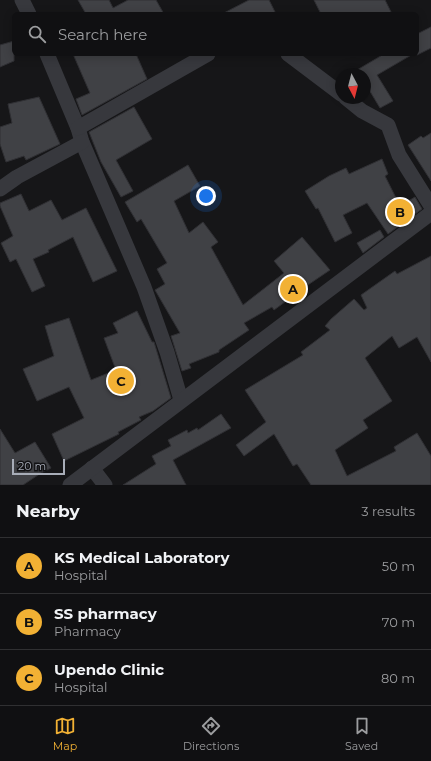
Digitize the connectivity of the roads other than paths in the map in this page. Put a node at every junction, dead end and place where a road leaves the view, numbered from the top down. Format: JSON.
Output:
{"nodes":[{"id":1,"x":22,"y":0,"type":"edge"},
{"id":2,"x":29,"y":12,"type":"edge"},
{"id":3,"x":48,"y":56,"type":"edge"},
{"id":4,"x":205,"y":56,"type":"edge"},
{"id":5,"x":291,"y":56,"type":"edge"},
{"id":6,"x":335,"y":89,"type":"edge"},
{"id":7,"x":353,"y":104,"type":"edge"},
{"id":8,"x":80,"y":135,"type":"junction"},
{"id":9,"x":0,"y":189,"type":"edge"},
{"id":10,"x":431,"y":206,"type":"edge"},
{"id":11,"x":431,"y":213,"type":"edge"},
{"id":12,"x":181,"y":400,"type":"junction"},
{"id":13,"x":92,"y":468,"type":"junction"},
{"id":14,"x":70,"y":485,"type":"edge"},
{"id":15,"x":105,"y":485,"type":"edge"}],
"edges":[{"from":1,"to":2,"type":"street"},
{"from":3,"to":8,"type":"street"},
{"from":4,"to":8,"type":"street"},
{"from":5,"to":6,"type":"street"},
{"from":7,"to":10,"type":"street"},
{"from":8,"to":9,"type":"street"},
{"from":8,"to":12,"type":"street"},
{"from":11,"to":12,"type":"street"},
{"from":12,"to":13,"type":"street"},
{"from":13,"to":14,"type":"street"},
{"from":13,"to":15,"type":"street"}]}
